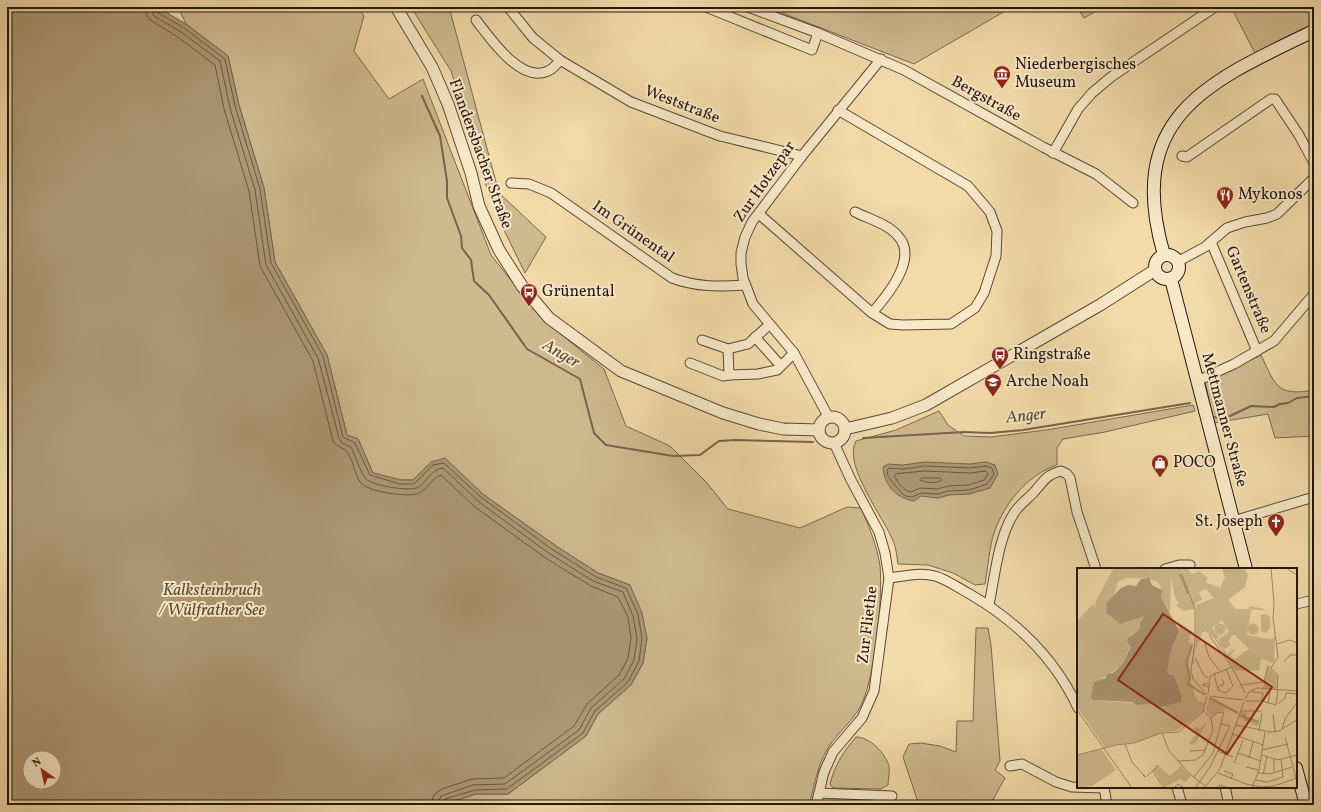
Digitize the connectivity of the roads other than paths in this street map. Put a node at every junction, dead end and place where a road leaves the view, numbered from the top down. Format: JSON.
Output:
{"nodes":[{"id":1,"x":396,"y":7,"type":"edge"},
{"id":2,"x":508,"y":7,"type":"edge"},
{"id":3,"x":706,"y":7,"type":"edge"},
{"id":4,"x":748,"y":7,"type":"edge"},
{"id":5,"x":1215,"y":7,"type":"edge"},
{"id":6,"x":476,"y":20,"type":"dead end"},
{"id":7,"x":1314,"y":31,"type":"edge"},
{"id":8,"x":818,"y":33,"type":"junction"},
{"id":9,"x":881,"y":59,"type":"junction"},
{"id":10,"x":560,"y":60,"type":"junction"},
{"id":11,"x":838,"y":110,"type":"junction"},
{"id":12,"x":1053,"y":153,"type":"junction"},
{"id":13,"x":802,"y":156,"type":"junction"},
{"id":14,"x":1182,"y":156,"type":"dead end"},
{"id":15,"x":1314,"y":163,"type":"edge"},
{"id":16,"x":1314,"y":178,"type":"edge"},
{"id":17,"x":511,"y":183,"type":"dead end"},
{"id":18,"x":1133,"y":203,"type":"dead end"},
{"id":19,"x":855,"y":212,"type":"dead end"},
{"id":20,"x":760,"y":214,"type":"junction"},
{"id":21,"x":1211,"y":242,"type":"junction"},
{"id":22,"x":1164,"y":256,"type":"junction"},
{"id":23,"x":1177,"y":262,"type":"junction"},
{"id":24,"x":1154,"y":270,"type":"junction"},
{"id":25,"x":1171,"y":279,"type":"junction"},
{"id":26,"x":744,"y":285,"type":"junction"},
{"id":27,"x":1314,"y":294,"type":"edge"},
{"id":28,"x":872,"y":313,"type":"junction"},
{"id":29,"x":769,"y":325,"type":"junction"},
{"id":30,"x":755,"y":337,"type":"junction"},
{"id":31,"x":702,"y":340,"type":"dead end"},
{"id":32,"x":728,"y":349,"type":"junction"},
{"id":33,"x":1258,"y":351,"type":"junction"},
{"id":34,"x":794,"y":353,"type":"junction"},
{"id":35,"x":690,"y":363,"type":"dead end"},
{"id":36,"x":781,"y":366,"type":"junction"},
{"id":37,"x":730,"y":376,"type":"junction"},
{"id":38,"x":1197,"y":381,"type":"junction"},
{"id":39,"x":828,"y":418,"type":"junction"},
{"id":40,"x":819,"y":430,"type":"junction"},
{"id":41,"x":845,"y":430,"type":"junction"},
{"id":42,"x":834,"y":443,"type":"junction"},
{"id":43,"x":1314,"y":497,"type":"edge"},
{"id":44,"x":1233,"y":521,"type":"junction"},
{"id":45,"x":1190,"y":567,"type":"edge"},
{"id":46,"x":1096,"y":568,"type":"edge"},
{"id":47,"x":1168,"y":568,"type":"edge"},
{"id":48,"x":1246,"y":568,"type":"edge"},
{"id":49,"x":889,"y":578,"type":"junction"},
{"id":50,"x":1314,"y":600,"type":"edge"},
{"id":51,"x":1297,"y":604,"type":"edge"},
{"id":52,"x":989,"y":605,"type":"junction"},
{"id":53,"x":1077,"y":706,"type":"edge"},
{"id":54,"x":1010,"y":766,"type":"dead end"},
{"id":55,"x":1297,"y":772,"type":"edge"},
{"id":56,"x":1077,"y":787,"type":"edge"},
{"id":57,"x":1104,"y":788,"type":"edge"},
{"id":58,"x":1177,"y":788,"type":"edge"},
{"id":59,"x":1225,"y":788,"type":"edge"},
{"id":60,"x":819,"y":793,"type":"junction"},
{"id":61,"x":892,"y":796,"type":"dead end"},
{"id":62,"x":816,"y":805,"type":"edge"},
{"id":63,"x":1107,"y":805,"type":"edge"},
{"id":64,"x":1182,"y":805,"type":"edge"},
{"id":65,"x":1230,"y":805,"type":"edge"},
{"id":66,"x":1306,"y":805,"type":"edge"}],
"edges":[{"from":1,"to":40,"type":"street","name":"Flandersbacher Straße"},
{"from":2,"to":10,"type":"street","name":"Weststraße"},
{"from":3,"to":8,"type":"street"},
{"from":4,"to":8,"type":"street","name":"Bergstraße"},
{"from":5,"to":12,"type":"street"},
{"from":6,"to":10,"type":"street"},
{"from":7,"to":22,"type":"main road"},
{"from":8,"to":9,"type":"street","name":"Bergstraße"},
{"from":9,"to":11,"type":"street","name":"Zur Hotzepar"},
{"from":9,"to":12,"type":"street","name":"Bergstraße"},
{"from":10,"to":13,"type":"street","name":"Weststraße"},
{"from":11,"to":13,"type":"street","name":"Zur Hotzepar"},
{"from":11,"to":28,"type":"street"},
{"from":12,"to":18,"type":"street","name":"Bergstraße"},
{"from":13,"to":20,"type":"street","name":"Zur Hotzepar"},
{"from":14,"to":15,"type":"street"},
{"from":16,"to":21,"type":"street"},
{"from":17,"to":26,"type":"street","name":"Im Grünental"},
{"from":19,"to":28,"type":"street"},
{"from":20,"to":26,"type":"street","name":"Zur Hotzepar"},
{"from":20,"to":28,"type":"street"},
{"from":21,"to":23,"type":"street"},
{"from":21,"to":33,"type":"street","name":"Gartenstraße"},
{"from":22,"to":23,"type":"main road"},
{"from":22,"to":24,"type":"main road"},
{"from":23,"to":25,"type":"main road"},
{"from":24,"to":25,"type":"main road"},
{"from":24,"to":41,"type":"street"},
{"from":25,"to":38,"type":"main road","name":"Mettmanner Straße"},
{"from":26,"to":29,"type":"street","name":"Zur Hotzepar"},
{"from":27,"to":33,"type":"street"},
{"from":29,"to":30,"type":"street"},
{"from":29,"to":34,"type":"street","name":"Zur Hotzepar"},
{"from":30,"to":32,"type":"street"},
{"from":30,"to":36,"type":"street"},
{"from":31,"to":32,"type":"street"},
{"from":32,"to":37,"type":"street"},
{"from":33,"to":38,"type":"street"},
{"from":34,"to":36,"type":"street"},
{"from":34,"to":39,"type":"street","name":"Zur Hotzepar"},
{"from":35,"to":37,"type":"street"},
{"from":36,"to":37,"type":"street"},
{"from":38,"to":44,"type":"main road","name":"Mettmanner Straße"},
{"from":39,"to":40,"type":"street"},
{"from":39,"to":41,"type":"street"},
{"from":40,"to":42,"type":"street"},
{"from":41,"to":42,"type":"street"},
{"from":42,"to":49,"type":"street","name":"Zur Fliethe"},
{"from":43,"to":44,"type":"street"},
{"from":44,"to":48,"type":"main road","name":"Mettmanner Straße"},
{"from":45,"to":47,"type":"street"},
{"from":46,"to":52,"type":"street"},
{"from":49,"to":52,"type":"street"},
{"from":49,"to":60,"type":"street","name":"Zur Fliethe"},
{"from":50,"to":51,"type":"street"},
{"from":52,"to":53,"type":"street"},
{"from":54,"to":56,"type":"street"},
{"from":55,"to":66,"type":"main road"},
{"from":57,"to":63,"type":"street"},
{"from":58,"to":64,"type":"street"},
{"from":59,"to":65,"type":"street"},
{"from":60,"to":61,"type":"street"},
{"from":60,"to":62,"type":"street","name":"Zur Fliethe"}]}
